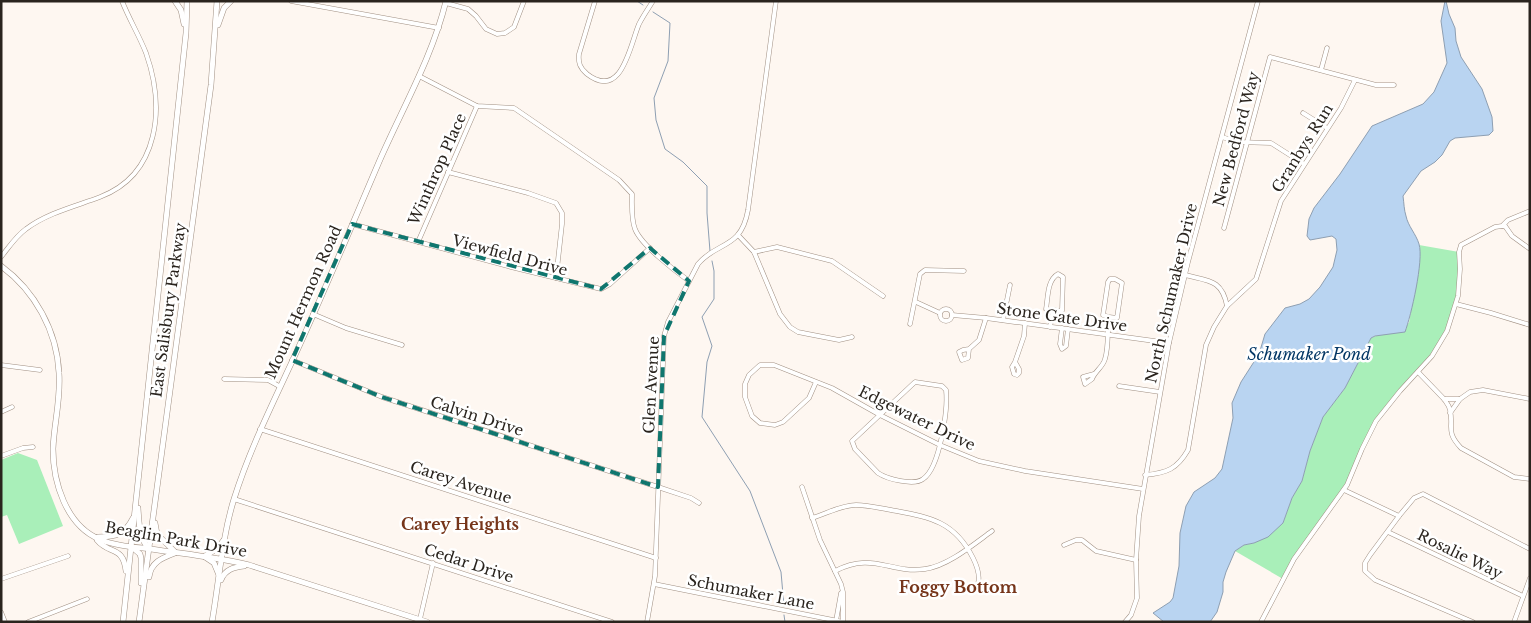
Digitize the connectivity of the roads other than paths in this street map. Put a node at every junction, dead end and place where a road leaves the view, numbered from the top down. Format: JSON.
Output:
{"nodes":[{"id":1,"x":122,"y":1,"type":"edge"},
{"id":2,"x":175,"y":1,"type":"edge"},
{"id":3,"x":187,"y":1,"type":"edge"},
{"id":4,"x":217,"y":1,"type":"edge"},
{"id":5,"x":231,"y":1,"type":"edge"},
{"id":6,"x":291,"y":1,"type":"edge"},
{"id":7,"x":524,"y":1,"type":"edge"},
{"id":8,"x":595,"y":1,"type":"edge"},
{"id":9,"x":653,"y":1,"type":"edge"},
{"id":10,"x":776,"y":1,"type":"edge"},
{"id":11,"x":1258,"y":1,"type":"edge"},
{"id":12,"x":302,"y":2,"type":"edge"},
{"id":13,"x":446,"y":2,"type":"edge"},
{"id":14,"x":439,"y":28,"type":"junction"},
{"id":15,"x":216,"y":32,"type":"junction"},
{"id":16,"x":186,"y":33,"type":"junction"},
{"id":17,"x":1327,"y":48,"type":"dead end"},
{"id":18,"x":1321,"y":70,"type":"junction"},
{"id":19,"x":419,"y":76,"type":"junction"},
{"id":20,"x":1355,"y":80,"type":"junction"},
{"id":21,"x":1394,"y":85,"type":"dead end"},
{"id":22,"x":477,"y":106,"type":"junction"},
{"id":23,"x":1303,"y":112,"type":"dead end"},
{"id":24,"x":1327,"y":128,"type":"junction"},
{"id":25,"x":1222,"y":138,"type":"junction"},
{"id":26,"x":1248,"y":141,"type":"junction"},
{"id":27,"x":1304,"y":164,"type":"junction"},
{"id":28,"x":448,"y":172,"type":"junction"},
{"id":29,"x":1530,"y":211,"type":"edge"},
{"id":30,"x":352,"y":224,"type":"junction"},
{"id":31,"x":1502,"y":226,"type":"junction"},
{"id":32,"x":1224,"y":228,"type":"dead end"},
{"id":33,"x":738,"y":236,"type":"junction"},
{"id":34,"x":418,"y":242,"type":"junction"},
{"id":35,"x":650,"y":248,"type":"junction"},
{"id":36,"x":1530,"y":249,"type":"edge"},
{"id":37,"x":754,"y":252,"type":"junction"},
{"id":38,"x":1,"y":257,"type":"edge"},
{"id":39,"x":1,"y":266,"type":"edge"},
{"id":40,"x":964,"y":271,"type":"dead end"},
{"id":41,"x":1185,"y":275,"type":"junction"},
{"id":42,"x":556,"y":278,"type":"junction"},
{"id":43,"x":689,"y":281,"type":"junction"},
{"id":44,"x":1010,"y":285,"type":"dead end"},
{"id":45,"x":884,"y":296,"type":"dead end"},
{"id":46,"x":916,"y":302,"type":"junction"},
{"id":47,"x":1456,"y":304,"type":"junction"},
{"id":48,"x":1227,"y":306,"type":"junction"},
{"id":49,"x":1053,"y":310,"type":"junction"},
{"id":50,"x":940,"y":313,"type":"junction"},
{"id":51,"x":313,"y":314,"type":"junction"},
{"id":52,"x":952,"y":315,"type":"junction"},
{"id":53,"x":1109,"y":317,"type":"junction"},
{"id":54,"x":986,"y":318,"type":"junction"},
{"id":55,"x":1003,"y":320,"type":"junction"},
{"id":56,"x":1025,"y":323,"type":"junction"},
{"id":57,"x":910,"y":324,"type":"dead end"},
{"id":58,"x":1530,"y":325,"type":"edge"},
{"id":59,"x":1050,"y":327,"type":"junction"},
{"id":60,"x":1062,"y":328,"type":"junction"},
{"id":61,"x":1068,"y":329,"type":"junction"},
{"id":62,"x":1107,"y":334,"type":"junction"},
{"id":63,"x":852,"y":337,"type":"dead end"},
{"id":64,"x":1169,"y":342,"type":"junction"},
{"id":65,"x":402,"y":345,"type":"dead end"},
{"id":66,"x":969,"y":349,"type":"dead end"},
{"id":67,"x":292,"y":360,"type":"junction"},
{"id":68,"x":1015,"y":362,"type":"dead end"},
{"id":69,"x":1,"y":365,"type":"edge"},
{"id":70,"x":40,"y":370,"type":"dead end"},
{"id":71,"x":1418,"y":372,"type":"junction"},
{"id":72,"x":1094,"y":374,"type":"dead end"},
{"id":73,"x":224,"y":379,"type":"dead end"},
{"id":74,"x":816,"y":382,"type":"junction"},
{"id":75,"x":279,"y":386,"type":"junction"},
{"id":76,"x":1119,"y":386,"type":"dead end"},
{"id":77,"x":1160,"y":392,"type":"junction"},
{"id":78,"x":1444,"y":399,"type":"junction"},
{"id":79,"x":1460,"y":399,"type":"junction"},
{"id":80,"x":1530,"y":399,"type":"edge"},
{"id":81,"x":12,"y":407,"type":"dead end"},
{"id":82,"x":1,"y":412,"type":"edge"},
{"id":83,"x":1450,"y":413,"type":"junction"},
{"id":84,"x":880,"y":415,"type":"junction"},
{"id":85,"x":260,"y":429,"type":"junction"},
{"id":86,"x":940,"y":445,"type":"junction"},
{"id":87,"x":33,"y":447,"type":"dead end"},
{"id":88,"x":1,"y":456,"type":"edge"},
{"id":89,"x":1146,"y":474,"type":"junction"},
{"id":90,"x":1530,"y":479,"type":"edge"},
{"id":91,"x":658,"y":487,"type":"junction"},
{"id":92,"x":802,"y":487,"type":"dead end"},
{"id":93,"x":1144,"y":489,"type":"junction"},
{"id":94,"x":1344,"y":490,"type":"junction"},
{"id":95,"x":137,"y":495,"type":"junction"},
{"id":96,"x":157,"y":495,"type":"junction"},
{"id":97,"x":234,"y":499,"type":"junction"},
{"id":98,"x":699,"y":503,"type":"dead end"},
{"id":99,"x":135,"y":514,"type":"junction"},
{"id":100,"x":1399,"y":516,"type":"junction"},
{"id":101,"x":812,"y":518,"type":"junction"},
{"id":102,"x":226,"y":531,"type":"junction"},
{"id":103,"x":992,"y":531,"type":"dead end"},
{"id":104,"x":1388,"y":532,"type":"junction"},
{"id":105,"x":95,"y":537,"type":"junction"},
{"id":106,"x":1064,"y":545,"type":"dead end"},
{"id":107,"x":131,"y":546,"type":"junction"},
{"id":108,"x":967,"y":548,"type":"junction"},
{"id":109,"x":149,"y":549,"type":"junction"},
{"id":110,"x":1530,"y":549,"type":"edge"},
{"id":111,"x":176,"y":552,"type":"junction"},
{"id":112,"x":68,"y":556,"type":"dead end"},
{"id":113,"x":205,"y":556,"type":"junction"},
{"id":114,"x":656,"y":558,"type":"junction"},
{"id":115,"x":222,"y":559,"type":"junction"},
{"id":116,"x":1136,"y":560,"type":"junction"},
{"id":117,"x":433,"y":563,"type":"junction"},
{"id":118,"x":249,"y":565,"type":"junction"},
{"id":119,"x":835,"y":571,"type":"junction"},
{"id":120,"x":219,"y":578,"type":"junction"},
{"id":121,"x":1530,"y":578,"type":"edge"},
{"id":122,"x":1,"y":579,"type":"edge"},
{"id":123,"x":128,"y":579,"type":"junction"},
{"id":124,"x":654,"y":584,"type":"junction"},
{"id":125,"x":842,"y":588,"type":"junction"},
{"id":126,"x":974,"y":591,"type":"dead end"},
{"id":127,"x":1523,"y":596,"type":"junction"},
{"id":128,"x":87,"y":599,"type":"dead end"},
{"id":129,"x":216,"y":599,"type":"junction"},
{"id":130,"x":141,"y":611,"type":"junction"},
{"id":131,"x":1,"y":612,"type":"edge"},
{"id":132,"x":420,"y":619,"type":"junction"},
{"id":133,"x":836,"y":620,"type":"junction"},
{"id":134,"x":5,"y":622,"type":"edge"},
{"id":135,"x":28,"y":622,"type":"edge"},
{"id":136,"x":123,"y":622,"type":"edge"},
{"id":137,"x":139,"y":622,"type":"edge"},
{"id":138,"x":212,"y":622,"type":"edge"},
{"id":139,"x":427,"y":622,"type":"edge"},
{"id":140,"x":612,"y":622,"type":"edge"},
{"id":141,"x":647,"y":622,"type":"edge"},
{"id":142,"x":843,"y":622,"type":"edge"},
{"id":143,"x":1125,"y":622,"type":"edge"},
{"id":144,"x":1260,"y":622,"type":"edge"},
{"id":145,"x":1473,"y":622,"type":"edge"},
{"id":146,"x":1514,"y":622,"type":"edge"}],
"edges":[{"from":1,"to":38,"type":"street"},
{"from":2,"to":16,"type":"main road"},
{"from":3,"to":16,"type":"main road","name":"East Salisbury Parkway"},
{"from":4,"to":15,"type":"main road","name":"East Salisbury Parkway"},
{"from":5,"to":15,"type":"main road"},
{"from":6,"to":12,"type":"street"},
{"from":7,"to":13,"type":"street"},
{"from":8,"to":9,"type":"street"},
{"from":10,"to":33,"type":"street"},
{"from":11,"to":25,"type":"street","name":"North Schumaker Drive"},
{"from":12,"to":14,"type":"street"},
{"from":13,"to":14,"type":"main road","name":"Mount Hermon Road"},
{"from":14,"to":19,"type":"main road","name":"Mount Hermon Road"},
{"from":15,"to":96,"type":"main road","name":"East Salisbury Parkway"},
{"from":16,"to":95,"type":"main road","name":"East Salisbury Parkway"},
{"from":17,"to":18,"type":"street"},
{"from":18,"to":20,"type":"street"},
{"from":18,"to":26,"type":"street","name":"New Bedford Way"},
{"from":19,"to":22,"type":"street"},
{"from":19,"to":30,"type":"main road","name":"Mount Hermon Road"},
{"from":20,"to":21,"type":"street"},
{"from":20,"to":24,"type":"street","name":"Granbys Run"},
{"from":22,"to":28,"type":"street","name":"Winthrop Place"},
{"from":22,"to":35,"type":"street"},
{"from":23,"to":24,"type":"street"},
{"from":24,"to":27,"type":"street","name":"Granbys Run"},
{"from":25,"to":26,"type":"street"},
{"from":25,"to":41,"type":"street","name":"North Schumaker Drive"},
{"from":26,"to":27,"type":"street"},
{"from":26,"to":32,"type":"street","name":"New Bedford Way"},
{"from":27,"to":48,"type":"street","name":"Granbys Run"},
{"from":28,"to":34,"type":"street","name":"Winthrop Place"},
{"from":28,"to":42,"type":"street"},
{"from":29,"to":31,"type":"street"},
{"from":30,"to":34,"type":"street","name":"Viewfield Drive"},
{"from":30,"to":51,"type":"main road","name":"Mount Hermon Road"},
{"from":31,"to":36,"type":"street"},
{"from":31,"to":47,"type":"street"},
{"from":33,"to":37,"type":"street"},
{"from":33,"to":43,"type":"street","name":"Glen Avenue"},
{"from":34,"to":42,"type":"street","name":"Viewfield Drive"},
{"from":35,"to":42,"type":"street","name":"Viewfield Drive"},
{"from":35,"to":43,"type":"street"},
{"from":37,"to":45,"type":"street"},
{"from":37,"to":63,"type":"street"},
{"from":39,"to":105,"type":"main road","name":"Beaglin Park Drive"},
{"from":40,"to":46,"type":"street"},
{"from":41,"to":48,"type":"street"},
{"from":41,"to":64,"type":"street","name":"North Schumaker Drive"},
{"from":43,"to":91,"type":"street","name":"Glen Avenue"},
{"from":44,"to":55,"type":"street"},
{"from":46,"to":50,"type":"street","name":"Stone Gate Drive"},
{"from":46,"to":57,"type":"street"},
{"from":47,"to":58,"type":"street"},
{"from":47,"to":71,"type":"street"},
{"from":48,"to":89,"type":"street","name":"Granbys Run"},
{"from":49,"to":49,"type":"street"},
{"from":49,"to":59,"type":"street"},
{"from":50,"to":52,"type":"street","name":"Stone Gate Drive"},
{"from":50,"to":52,"type":"street","name":"Stone Gate Drive"},
{"from":51,"to":65,"type":"street"},
{"from":51,"to":67,"type":"main road","name":"Mount Hermon Road"},
{"from":52,"to":54,"type":"street","name":"Stone Gate Drive"},
{"from":53,"to":53,"type":"street"},
{"from":53,"to":62,"type":"street"},
{"from":54,"to":55,"type":"street","name":"Stone Gate Drive"},
{"from":54,"to":66,"type":"street"},
{"from":55,"to":56,"type":"street","name":"Stone Gate Drive"},
{"from":56,"to":59,"type":"street","name":"Stone Gate Drive"},
{"from":56,"to":68,"type":"street"},
{"from":59,"to":60,"type":"street","name":"Stone Gate Drive"},
{"from":60,"to":61,"type":"street","name":"Stone Gate Drive"},
{"from":60,"to":61,"type":"street"},
{"from":61,"to":62,"type":"street","name":"Stone Gate Drive"},
{"from":62,"to":64,"type":"street","name":"Stone Gate Drive"},
{"from":62,"to":72,"type":"street"},
{"from":64,"to":77,"type":"street","name":"North Schumaker Drive"},
{"from":67,"to":75,"type":"main road","name":"Mount Hermon Road"},
{"from":67,"to":91,"type":"street","name":"Calvin Drive"},
{"from":69,"to":70,"type":"street"},
{"from":71,"to":78,"type":"street"},
{"from":71,"to":94,"type":"street"},
{"from":73,"to":75,"type":"street"},
{"from":74,"to":74,"type":"street","name":"Edgewater Drive"},
{"from":74,"to":84,"type":"street","name":"Edgewater Drive"},
{"from":75,"to":85,"type":"main road","name":"Mount Hermon Road"},
{"from":76,"to":77,"type":"street"},
{"from":77,"to":89,"type":"street","name":"North Schumaker Drive"},
{"from":78,"to":79,"type":"street"},
{"from":78,"to":83,"type":"street"},
{"from":79,"to":80,"type":"street"},
{"from":79,"to":83,"type":"street"},
{"from":81,"to":82,"type":"street"},
{"from":83,"to":90,"type":"street"},
{"from":84,"to":86,"type":"street","name":"Edgewater Drive"},
{"from":84,"to":86,"type":"street"},
{"from":84,"to":86,"type":"street"},
{"from":85,"to":97,"type":"main road","name":"Mount Hermon Road"},
{"from":85,"to":114,"type":"street","name":"Carey Avenue"},
{"from":86,"to":93,"type":"street","name":"Edgewater Drive"},
{"from":87,"to":88,"type":"street"},
{"from":89,"to":93,"type":"street","name":"North Schumaker Drive"},
{"from":91,"to":98,"type":"street","name":"Calvin Drive"},
{"from":91,"to":114,"type":"street","name":"Glen Avenue"},
{"from":92,"to":101,"type":"street"},
{"from":93,"to":116,"type":"street","name":"North Schumaker Drive"},
{"from":94,"to":100,"type":"street"},
{"from":94,"to":144,"type":"street"},
{"from":95,"to":99,"type":"main road","name":"East Salisbury Parkway"},
{"from":95,"to":109,"type":"main road"},
{"from":96,"to":109,"type":"main road","name":"East Salisbury Parkway"},
{"from":96,"to":111,"type":"main road"},
{"from":97,"to":102,"type":"main road","name":"Mount Hermon Road"},
{"from":97,"to":117,"type":"street","name":"Cedar Drive"},
{"from":99,"to":105,"type":"main road"},
{"from":99,"to":107,"type":"main road","name":"East Salisbury Parkway"},
{"from":100,"to":104,"type":"street"},
{"from":100,"to":110,"type":"street"},
{"from":101,"to":108,"type":"street"},
{"from":101,"to":119,"type":"street"},
{"from":102,"to":113,"type":"main road"},
{"from":102,"to":115,"type":"main road","name":"Mount Hermon Road"},
{"from":103,"to":108,"type":"street"},
{"from":104,"to":127,"type":"street","name":"Rosalie Way"},
{"from":104,"to":145,"type":"street"},
{"from":105,"to":107,"type":"main road","name":"Beaglin Park Drive"},
{"from":105,"to":123,"type":"main road"},
{"from":106,"to":116,"type":"street"},
{"from":107,"to":109,"type":"main road","name":"Beaglin Park Drive"},
{"from":107,"to":123,"type":"main road","name":"East Salisbury Parkway"},
{"from":107,"to":130,"type":"main road"},
{"from":108,"to":119,"type":"street"},
{"from":108,"to":126,"type":"street"},
{"from":109,"to":111,"type":"main road","name":"Beaglin Park Drive"},
{"from":109,"to":130,"type":"main road","name":"East Salisbury Parkway"},
{"from":111,"to":113,"type":"main road","name":"Beaglin Park Drive"},
{"from":111,"to":130,"type":"main road"},
{"from":112,"to":122,"type":"street"},
{"from":113,"to":115,"type":"main road","name":"Beaglin Park Drive"},
{"from":113,"to":120,"type":"main road"},
{"from":114,"to":124,"type":"street","name":"Glen Avenue"},
{"from":115,"to":118,"type":"main road","name":"Beaglin Park Drive"},
{"from":115,"to":120,"type":"main road","name":"Mount Hermon Road"},
{"from":116,"to":143,"type":"street","name":"North Schumaker Drive"},
{"from":117,"to":132,"type":"street"},
{"from":117,"to":140,"type":"street","name":"Cedar Drive"},
{"from":118,"to":129,"type":"main road"},
{"from":118,"to":132,"type":"main road","name":"Beaglin Park Drive"},
{"from":119,"to":125,"type":"street"},
{"from":120,"to":129,"type":"main road","name":"Mount Hermon Road"},
{"from":121,"to":127,"type":"street"},
{"from":123,"to":136,"type":"main road","name":"East Salisbury Parkway"},
{"from":124,"to":133,"type":"street","name":"Schumaker Lane"},
{"from":124,"to":141,"type":"street","name":"Glen Avenue"},
{"from":125,"to":133,"type":"street"},
{"from":125,"to":142,"type":"street"},
{"from":127,"to":146,"type":"street"},
{"from":128,"to":135,"type":"street"},
{"from":129,"to":138,"type":"main road","name":"Mount Hermon Road"},
{"from":130,"to":137,"type":"main road","name":"East Salisbury Parkway"},
{"from":131,"to":134,"type":"street"},
{"from":132,"to":139,"type":"main road","name":"Beaglin Park Drive"},
{"from":133,"to":142,"type":"street","name":"Schumaker Lane"}]}
